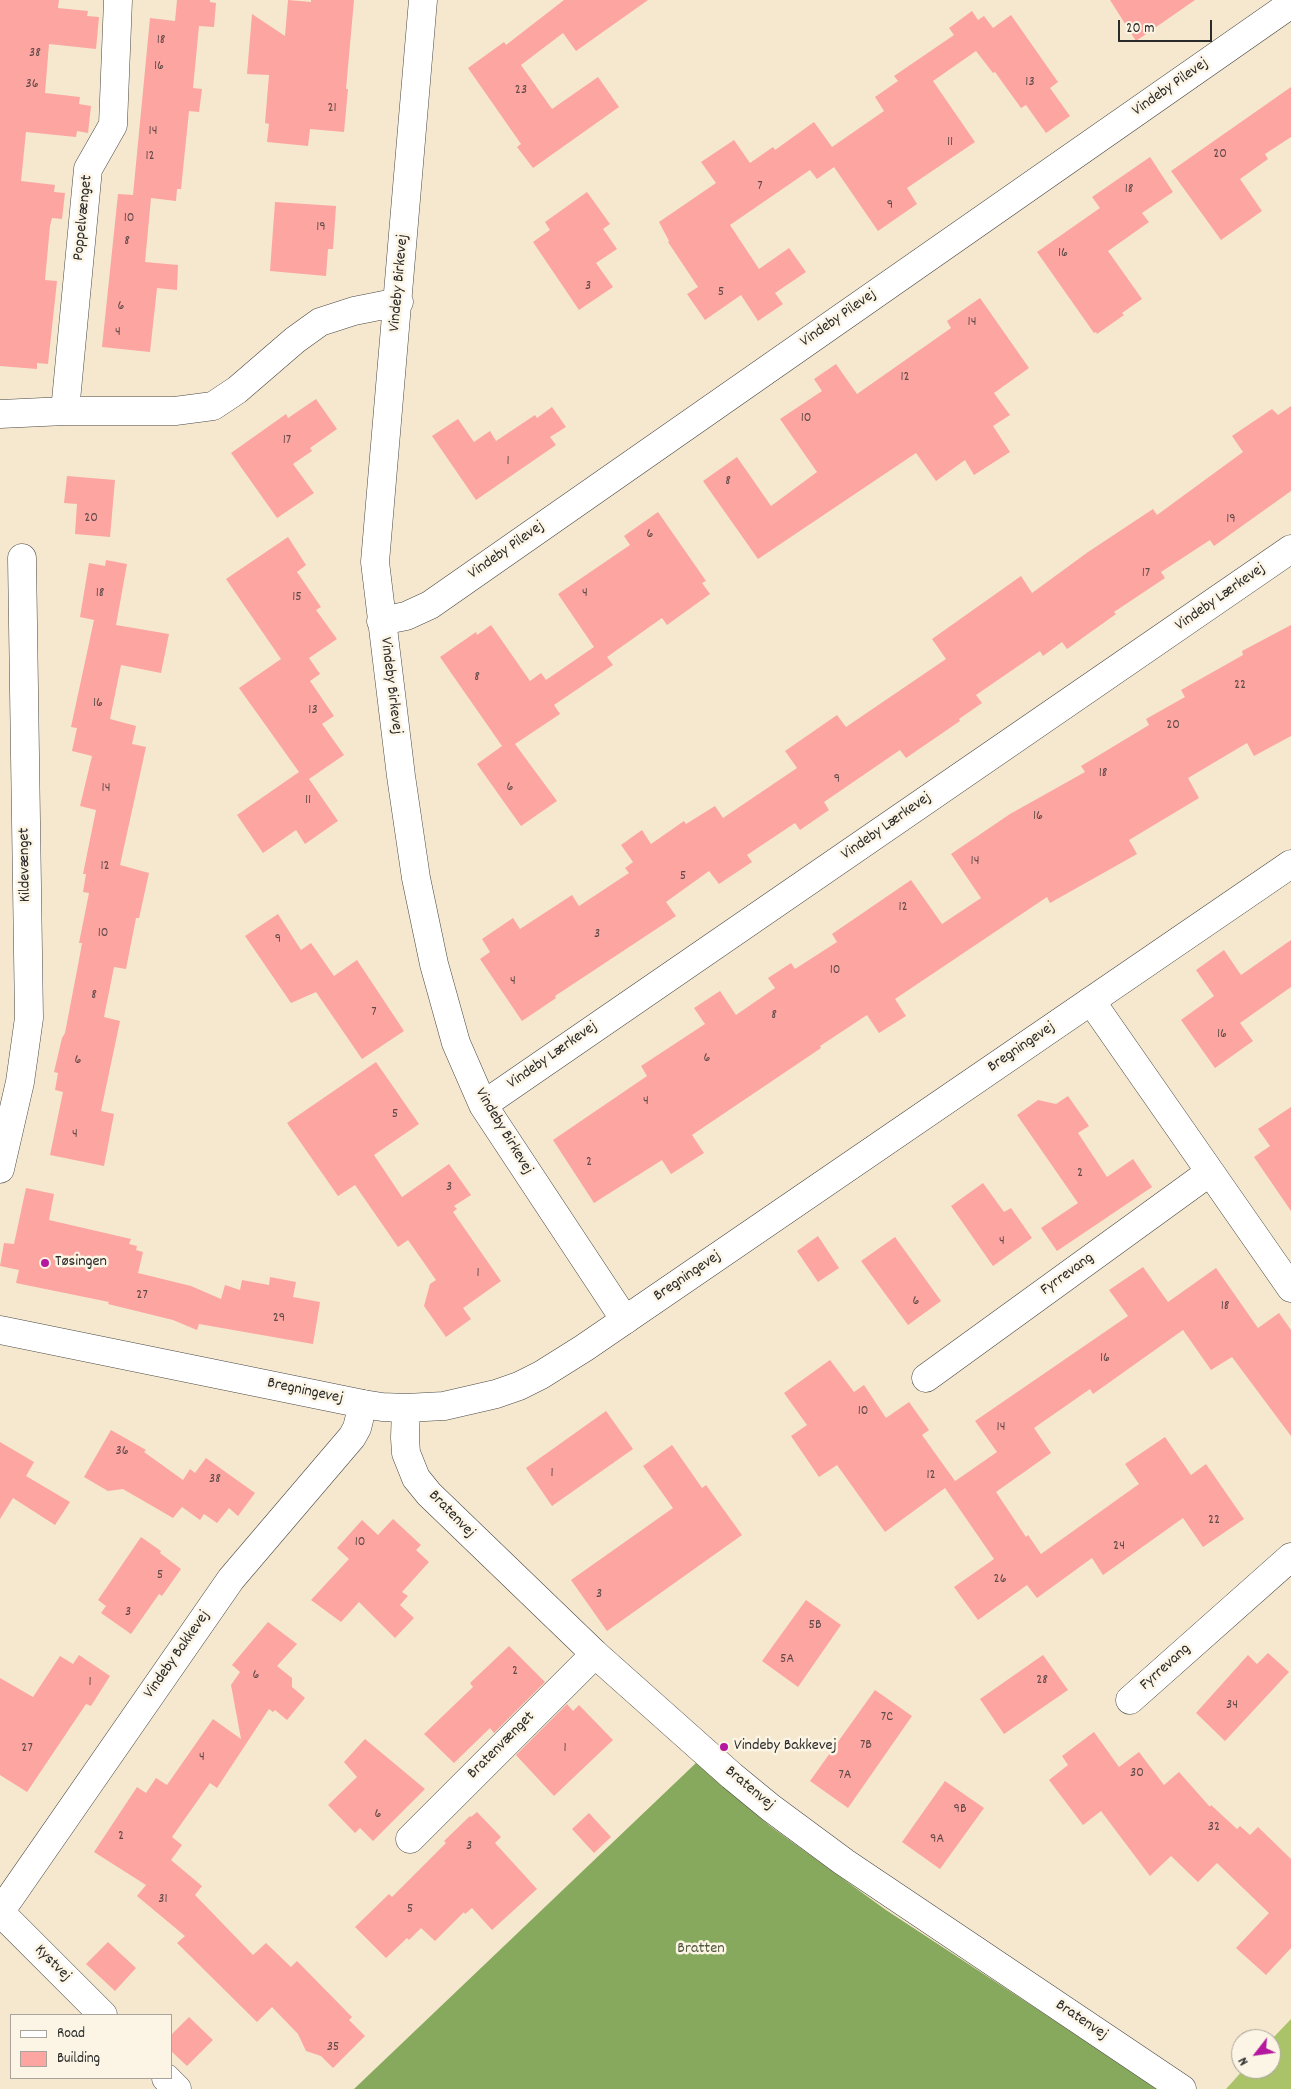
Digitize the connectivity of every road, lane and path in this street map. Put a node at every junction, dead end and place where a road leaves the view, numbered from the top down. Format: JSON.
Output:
{"nodes":[{"id":1,"x":118,"y":0,"type":"edge"},
{"id":2,"x":423,"y":0,"type":"edge"},
{"id":3,"x":1291,"y":4,"type":"edge"},
{"id":4,"x":399,"y":302,"type":"junction"},
{"id":5,"x":65,"y":411,"type":"junction"},
{"id":6,"x":0,"y":414,"type":"edge"},
{"id":7,"x":1291,"y":549,"type":"edge"},
{"id":8,"x":22,"y":558,"type":"dead end"},
{"id":9,"x":381,"y":621,"type":"junction"},
{"id":10,"x":1291,"y":864,"type":"edge"},
{"id":11,"x":1091,"y":1001,"type":"junction"},
{"id":12,"x":482,"y":1105,"type":"junction"},
{"id":13,"x":0,"y":1169,"type":"edge"},
{"id":14,"x":1210,"y":1172,"type":"junction"},
{"id":15,"x":1291,"y":1288,"type":"edge"},
{"id":16,"x":625,"y":1320,"type":"junction"},
{"id":17,"x":0,"y":1330,"type":"edge"},
{"id":18,"x":926,"y":1378,"type":"dead end"},
{"id":19,"x":363,"y":1404,"type":"junction"},
{"id":20,"x":406,"y":1408,"type":"junction"},
{"id":21,"x":1291,"y":1557,"type":"edge"},
{"id":22,"x":595,"y":1654,"type":"junction"},
{"id":23,"x":1130,"y":1700,"type":"dead end"},
{"id":24,"x":410,"y":1839,"type":"dead end"},
{"id":25,"x":0,"y":1912,"type":"edge"},
{"id":26,"x":103,"y":2014,"type":"edge"},
{"id":27,"x":167,"y":2079,"type":"edge"},
{"id":28,"x":177,"y":2089,"type":"edge"},
{"id":29,"x":1182,"y":2089,"type":"edge"}],
"edges":[{"from":1,"to":5,"type":"street","name":"Poppelvænget"},
{"from":2,"to":4,"type":"street","name":"Vindeby Birkevej"},
{"from":3,"to":9,"type":"street","name":"Vindeby Pilevej"},
{"from":4,"to":5,"type":"street"},
{"from":4,"to":9,"type":"street","name":"Vindeby Birkevej"},
{"from":5,"to":6,"type":"street"},
{"from":7,"to":12,"type":"street","name":"Vindeby Lærkevej"},
{"from":8,"to":13,"type":"street","name":"Kildevænget"},
{"from":9,"to":12,"type":"street","name":"Vindeby Birkevej"},
{"from":10,"to":11,"type":"street","name":"Bregningevej"},
{"from":11,"to":14,"type":"street"},
{"from":11,"to":16,"type":"street","name":"Bregningevej"},
{"from":12,"to":16,"type":"street","name":"Vindeby Birkevej"},
{"from":14,"to":15,"type":"street"},
{"from":14,"to":18,"type":"street","name":"Fyrrevang"},
{"from":16,"to":20,"type":"street","name":"Bregningevej"},
{"from":17,"to":19,"type":"street","name":"Bregningevej"},
{"from":19,"to":20,"type":"street","name":"Bregningevej"},
{"from":19,"to":25,"type":"street","name":"Vindeby Bakkevej"},
{"from":20,"to":22,"type":"street","name":"Bratenvej"},
{"from":21,"to":23,"type":"street","name":"Fyrrevang"},
{"from":22,"to":24,"type":"street","name":"Bratenvænget"},
{"from":22,"to":29,"type":"street","name":"Bratenvej"},
{"from":25,"to":26,"type":"street","name":"Kystvej"},
{"from":27,"to":28,"type":"street"}]}
